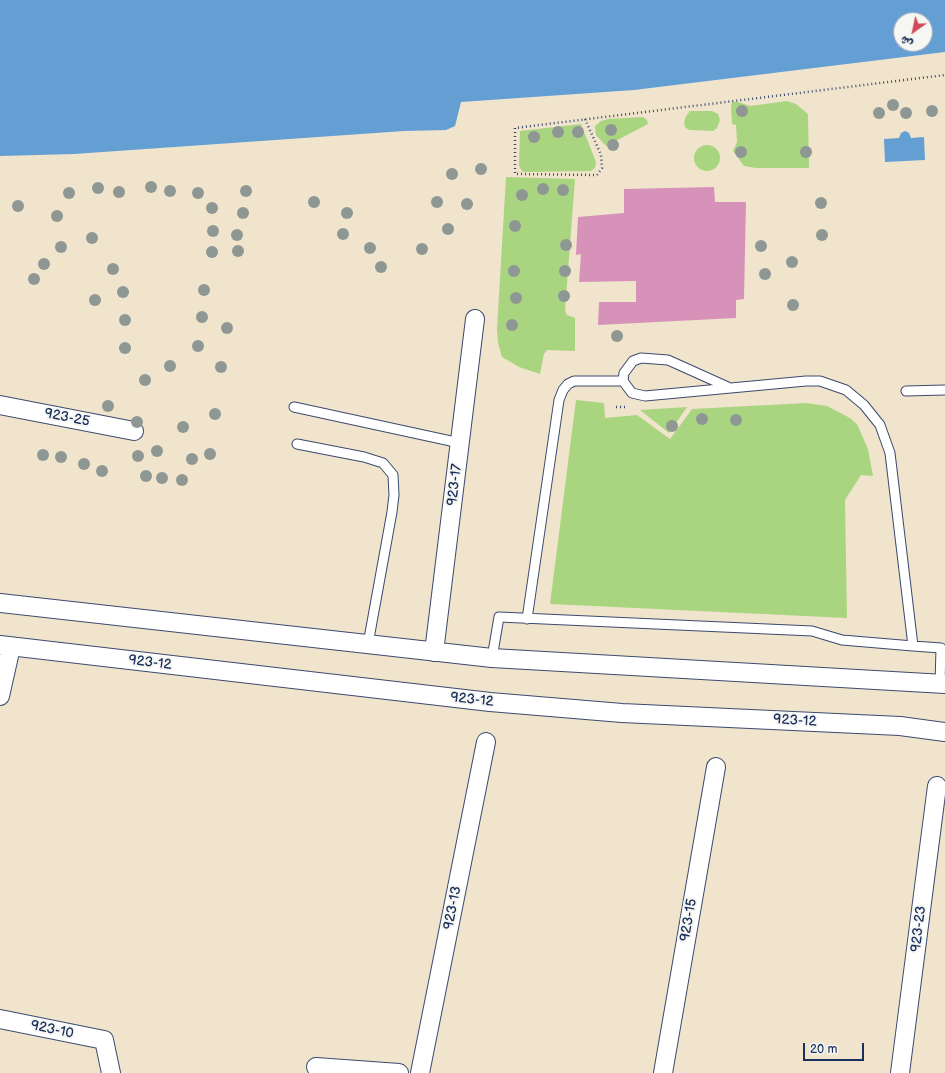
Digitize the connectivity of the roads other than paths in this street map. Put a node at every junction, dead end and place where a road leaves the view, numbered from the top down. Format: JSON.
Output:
{"nodes":[{"id":1,"x":475,"y":319,"type":"dead end"},
{"id":2,"x":624,"y":381,"type":"junction"},
{"id":3,"x":729,"y":388,"type":"junction"},
{"id":4,"x":945,"y":390,"type":"edge"},
{"id":5,"x":906,"y":391,"type":"dead end"},
{"id":6,"x":0,"y":405,"type":"edge"},
{"id":7,"x":294,"y":407,"type":"dead end"},
{"id":8,"x":134,"y":431,"type":"dead end"},
{"id":9,"x":460,"y":443,"type":"junction"},
{"id":10,"x":298,"y":444,"type":"dead end"},
{"id":11,"x":0,"y":603,"type":"edge"},
{"id":12,"x":527,"y":619,"type":"junction"},
{"id":13,"x":368,"y":644,"type":"junction"},
{"id":14,"x":6,"y":646,"type":"edge"},
{"id":15,"x":913,"y":646,"type":"junction"},
{"id":16,"x":434,"y":652,"type":"junction"},
{"id":17,"x":492,"y":658,"type":"junction"},
{"id":18,"x":942,"y":684,"type":"edge"},
{"id":19,"x":0,"y":696,"type":"edge"},
{"id":20,"x":945,"y":732,"type":"edge"},
{"id":21,"x":486,"y":742,"type":"dead end"},
{"id":22,"x":716,"y":767,"type":"dead end"},
{"id":23,"x":937,"y":786,"type":"dead end"},
{"id":24,"x":0,"y":1019,"type":"edge"},
{"id":25,"x":316,"y":1067,"type":"dead end"},
{"id":26,"x":111,"y":1073,"type":"edge"},
{"id":27,"x":399,"y":1073,"type":"edge"},
{"id":28,"x":420,"y":1073,"type":"edge"},
{"id":29,"x":663,"y":1073,"type":"edge"},
{"id":30,"x":900,"y":1073,"type":"edge"}],
"edges":[{"from":1,"to":9,"type":"street","name":"923-17"},
{"from":2,"to":3,"type":"lane"},
{"from":2,"to":3,"type":"lane"},
{"from":2,"to":12,"type":"lane"},
{"from":3,"to":15,"type":"lane"},
{"from":4,"to":5,"type":"lane"},
{"from":6,"to":8,"type":"street","name":"923-25"},
{"from":7,"to":9,"type":"lane"},
{"from":9,"to":16,"type":"street","name":"923-17"},
{"from":10,"to":13,"type":"lane"},
{"from":11,"to":13,"type":"street"},
{"from":12,"to":15,"type":"lane"},
{"from":12,"to":17,"type":"lane"},
{"from":13,"to":16,"type":"street"},
{"from":14,"to":19,"type":"street"},
{"from":14,"to":20,"type":"street","name":"923-12"},
{"from":15,"to":18,"type":"lane"},
{"from":16,"to":17,"type":"street"},
{"from":17,"to":18,"type":"street"},
{"from":21,"to":28,"type":"street","name":"923-13"},
{"from":22,"to":29,"type":"street","name":"923-15"},
{"from":23,"to":30,"type":"street","name":"923-23"},
{"from":24,"to":26,"type":"street","name":"923-10"},
{"from":25,"to":27,"type":"street"}]}
